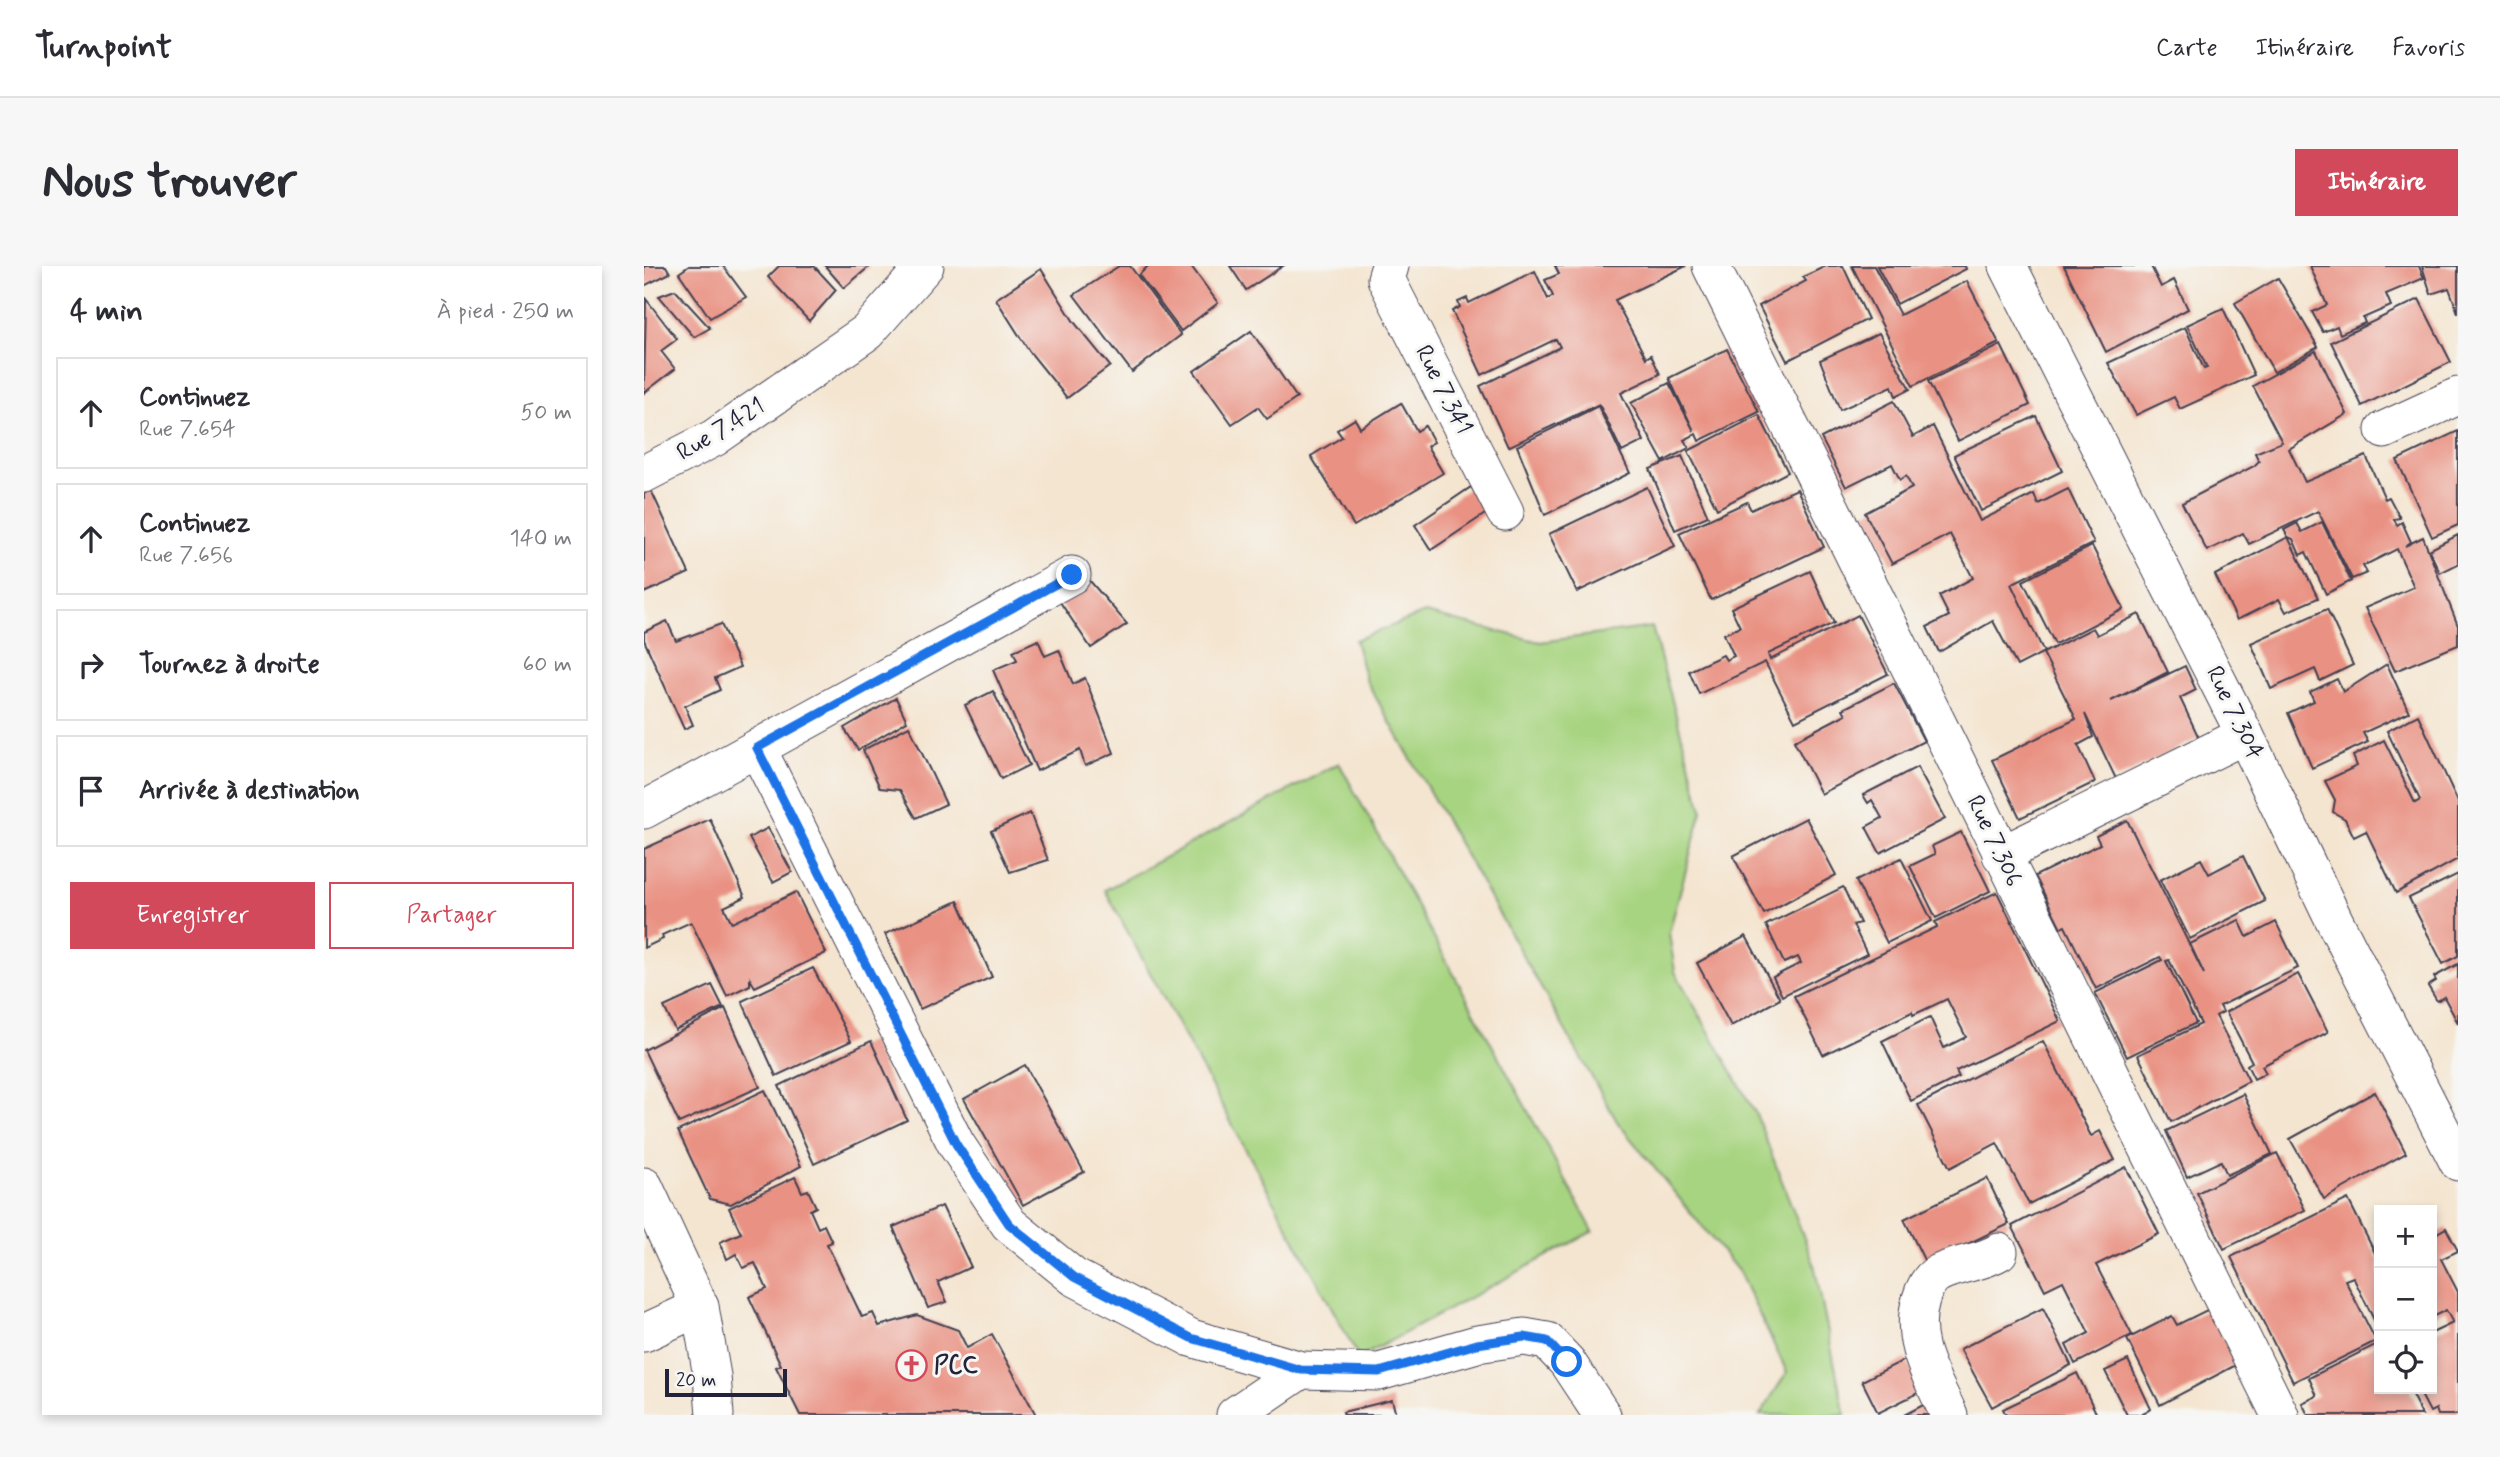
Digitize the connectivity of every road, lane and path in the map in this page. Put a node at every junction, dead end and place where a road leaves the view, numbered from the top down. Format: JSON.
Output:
{"nodes":[{"id":1,"x":925,"y":266,"type":"edge"},
{"id":2,"x":1390,"y":266,"type":"edge"},
{"id":3,"x":1711,"y":266,"type":"edge"},
{"id":4,"x":2008,"y":266,"type":"edge"},
{"id":5,"x":2458,"y":396,"type":"edge"},
{"id":6,"x":2384,"y":430,"type":"dead end"},
{"id":7,"x":644,"y":474,"type":"edge"},
{"id":8,"x":1505,"y":513,"type":"dead end"},
{"id":9,"x":1072,"y":575,"type":"dead end"},
{"id":10,"x":2245,"y":735,"type":"junction"},
{"id":11,"x":757,"y":748,"type":"junction"},
{"id":12,"x":644,"y":810,"type":"edge"},
{"id":13,"x":2001,"y":855,"type":"junction"},
{"id":14,"x":2458,"y":1162,"type":"edge"},
{"id":15,"x":644,"y":1186,"type":"edge"},
{"id":16,"x":1999,"y":1252,"type":"dead end"},
{"id":17,"x":700,"y":1307,"type":"junction"},
{"id":18,"x":644,"y":1333,"type":"edge"},
{"id":19,"x":1301,"y":1370,"type":"junction"},
{"id":20,"x":715,"y":1415,"type":"edge"},
{"id":21,"x":1235,"y":1415,"type":"edge"},
{"id":22,"x":1602,"y":1415,"type":"edge"},
{"id":23,"x":1949,"y":1415,"type":"edge"},
{"id":24,"x":2280,"y":1415,"type":"edge"}],
"edges":[{"from":1,"to":7,"type":"street","name":"Rue 7.421"},
{"from":2,"to":8,"type":"street","name":"Rue 7.341"},
{"from":3,"to":13,"type":"street","name":"Rue 7.306"},
{"from":4,"to":10,"type":"street","name":"Rue 7.304"},
{"from":5,"to":6,"type":"street"},
{"from":9,"to":11,"type":"street"},
{"from":10,"to":13,"type":"street"},
{"from":10,"to":14,"type":"street","name":"Rue 7.304"},
{"from":11,"to":12,"type":"street"},
{"from":11,"to":19,"type":"street"},
{"from":13,"to":24,"type":"street","name":"Rue 7.306"},
{"from":15,"to":17,"type":"street"},
{"from":16,"to":23,"type":"street"},
{"from":17,"to":18,"type":"street"},
{"from":17,"to":20,"type":"street"},
{"from":19,"to":21,"type":"street"},
{"from":19,"to":22,"type":"street"}]}
